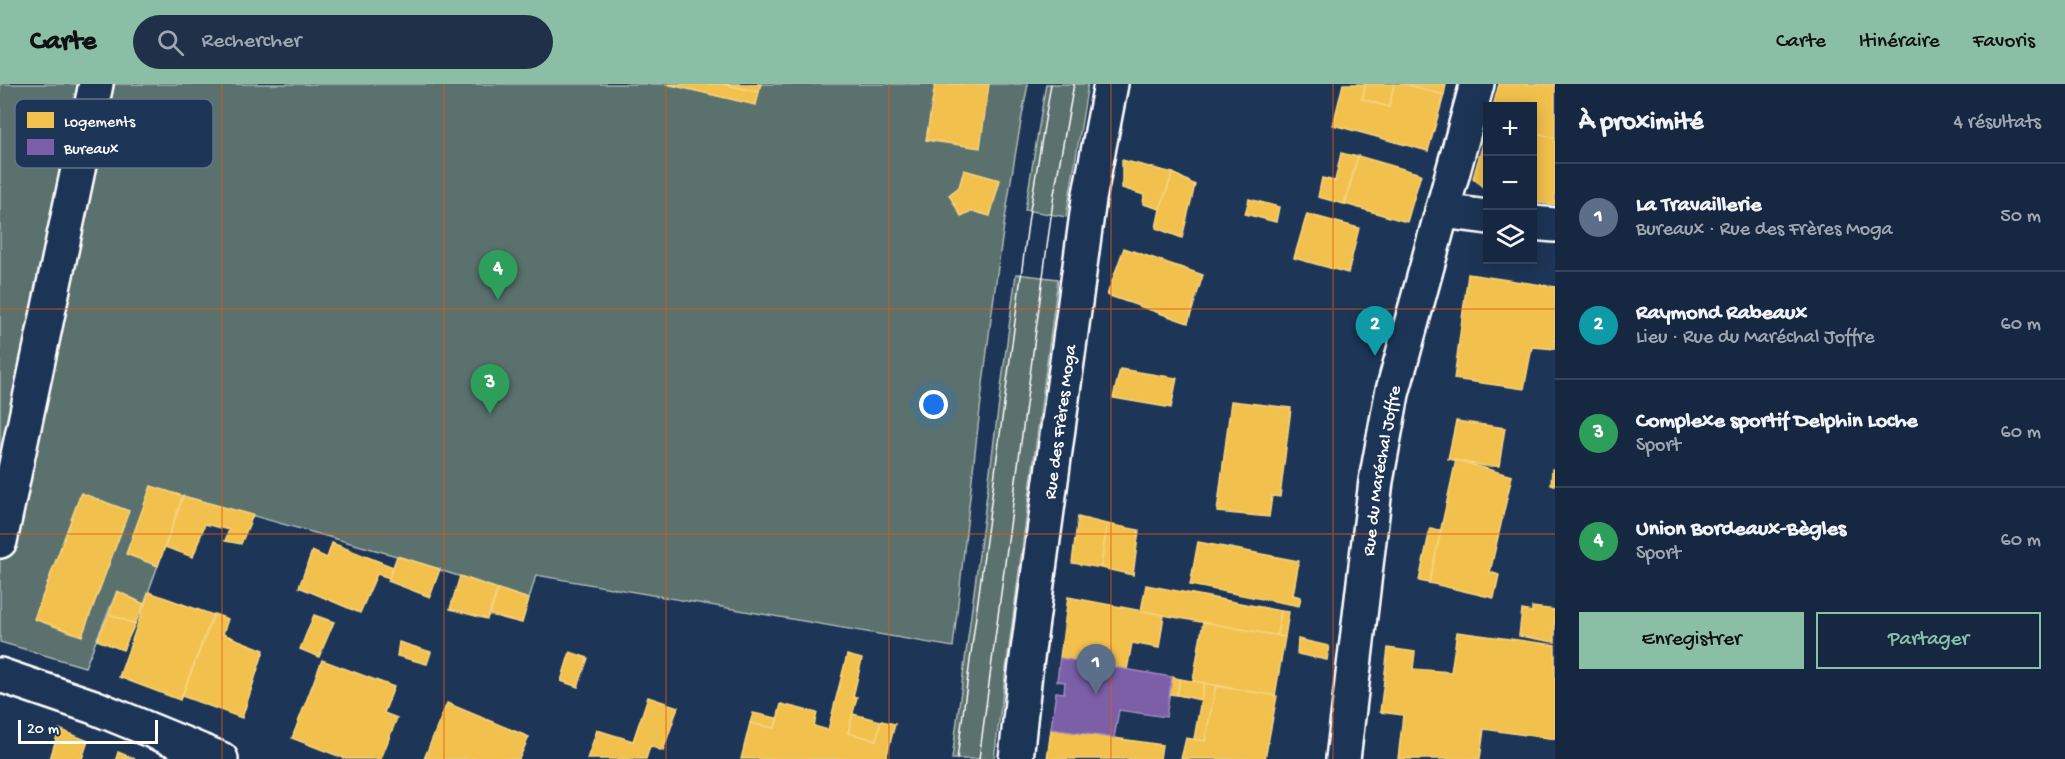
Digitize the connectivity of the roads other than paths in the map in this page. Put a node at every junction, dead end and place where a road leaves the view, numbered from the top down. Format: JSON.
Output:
{"nodes":[{"id":1,"x":96,"y":84,"type":"edge"},
{"id":2,"x":1110,"y":84,"type":"edge"},
{"id":3,"x":1477,"y":84,"type":"edge"},
{"id":4,"x":93,"y":99,"type":"edge"},
{"id":5,"x":78,"y":168,"type":"edge"},
{"id":6,"x":1442,"y":211,"type":"junction"},
{"id":7,"x":1483,"y":216,"type":"edge"},
{"id":8,"x":1537,"y":223,"type":"edge"},
{"id":9,"x":1555,"y":225,"type":"edge"},
{"id":10,"x":0,"y":541,"type":"edge"},
{"id":11,"x":0,"y":675,"type":"edge"},
{"id":12,"x":221,"y":759,"type":"edge"},
{"id":13,"x":1016,"y":759,"type":"edge"},
{"id":14,"x":1343,"y":759,"type":"edge"}],
"edges":[{"from":1,"to":4,"type":"street"},
{"from":2,"to":13,"type":"street","name":"Rue des Frères Moga"},
{"from":3,"to":6,"type":"street","name":"Rue du Maréchal Joffre"},
{"from":5,"to":10,"type":"street"},
{"from":6,"to":7,"type":"street"},
{"from":6,"to":14,"type":"street","name":"Rue du Maréchal Joffre"},
{"from":8,"to":9,"type":"street"},
{"from":11,"to":12,"type":"street"}]}
